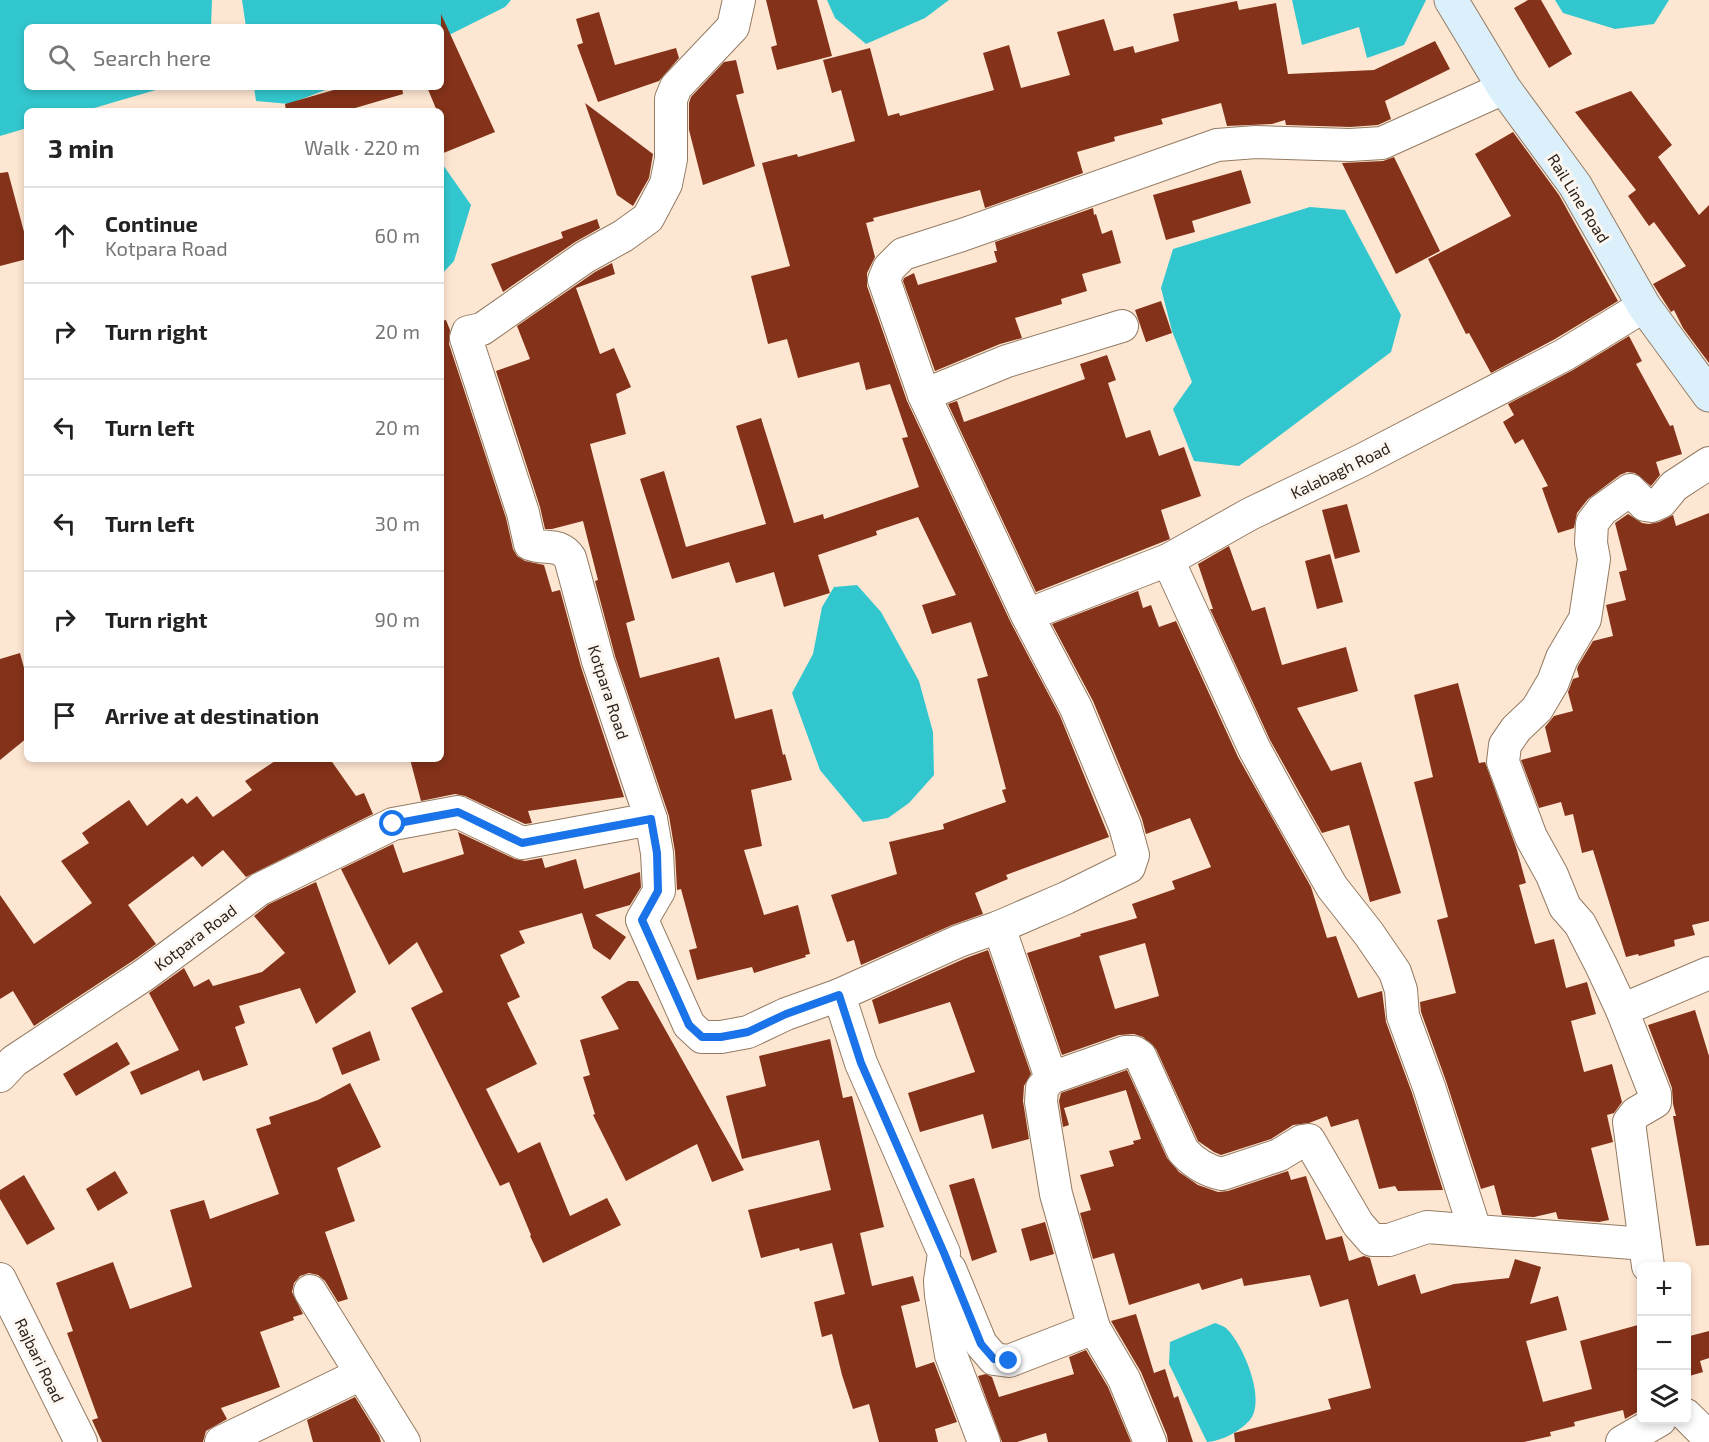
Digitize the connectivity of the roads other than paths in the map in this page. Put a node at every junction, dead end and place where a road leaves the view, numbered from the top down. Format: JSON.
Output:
{"nodes":[{"id":1,"x":739,"y":0,"type":"edge"},
{"id":2,"x":1451,"y":0,"type":"edge"},
{"id":3,"x":1504,"y":88,"type":"junction"},
{"id":4,"x":1644,"y":306,"type":"junction"},
{"id":5,"x":1122,"y":326,"type":"dead end"},
{"id":6,"x":924,"y":395,"type":"junction"},
{"id":7,"x":1709,"y":395,"type":"edge"},
{"id":8,"x":1709,"y":463,"type":"edge"},
{"id":9,"x":1168,"y":560,"type":"junction"},
{"id":10,"x":1027,"y":615,"type":"junction"},
{"id":11,"x":651,"y":819,"type":"junction"},
{"id":12,"x":999,"y":927,"type":"junction"},
{"id":13,"x":1709,"y":973,"type":"edge"},
{"id":14,"x":839,"y":995,"type":"junction"},
{"id":15,"x":1622,"y":1010,"type":"junction"},
{"id":16,"x":0,"y":1076,"type":"edge"},
{"id":17,"x":1051,"y":1078,"type":"junction"},
{"id":18,"x":1475,"y":1230,"type":"junction"},
{"id":19,"x":944,"y":1253,"type":"junction"},
{"id":20,"x":1647,"y":1255,"type":"edge"},
{"id":21,"x":0,"y":1279,"type":"edge"},
{"id":22,"x":310,"y":1291,"type":"dead end"},
{"id":23,"x":1094,"y":1328,"type":"junction"},
{"id":24,"x":362,"y":1374,"type":"junction"},
{"id":25,"x":1691,"y":1420,"type":"edge"},
{"id":26,"x":1652,"y":1424,"type":"edge"},
{"id":27,"x":1709,"y":1437,"type":"edge"},
{"id":28,"x":81,"y":1442,"type":"edge"},
{"id":29,"x":221,"y":1442,"type":"edge"},
{"id":30,"x":404,"y":1442,"type":"edge"},
{"id":31,"x":984,"y":1442,"type":"edge"},
{"id":32,"x":1150,"y":1442,"type":"edge"},
{"id":33,"x":1622,"y":1442,"type":"edge"}],
"edges":[{"from":1,"to":11,"type":"street","name":"Kotpara Road"},
{"from":2,"to":3,"type":"street","name":"Rail Line Road"},
{"from":3,"to":4,"type":"street","name":"Rail Line Road"},
{"from":3,"to":6,"type":"street"},
{"from":4,"to":7,"type":"street","name":"Rail Line Road"},
{"from":4,"to":9,"type":"street","name":"Kalabagh Road"},
{"from":5,"to":6,"type":"street"},
{"from":6,"to":10,"type":"street"},
{"from":8,"to":15,"type":"street"},
{"from":9,"to":10,"type":"street","name":"Kalabagh Road"},
{"from":9,"to":18,"type":"street"},
{"from":10,"to":12,"type":"street"},
{"from":11,"to":14,"type":"street"},
{"from":11,"to":16,"type":"street","name":"Kotpara Road"},
{"from":12,"to":14,"type":"street"},
{"from":12,"to":17,"type":"street"},
{"from":13,"to":15,"type":"street"},
{"from":14,"to":19,"type":"street"},
{"from":15,"to":20,"type":"street"},
{"from":17,"to":18,"type":"street"},
{"from":17,"to":23,"type":"street"},
{"from":18,"to":20,"type":"street"},
{"from":19,"to":23,"type":"street"},
{"from":19,"to":31,"type":"street"},
{"from":21,"to":28,"type":"street","name":"Rajbari Road"},
{"from":22,"to":24,"type":"street"},
{"from":23,"to":32,"type":"street"},
{"from":24,"to":29,"type":"street"},
{"from":24,"to":30,"type":"street"},
{"from":25,"to":27,"type":"street"},
{"from":26,"to":33,"type":"street"}]}
